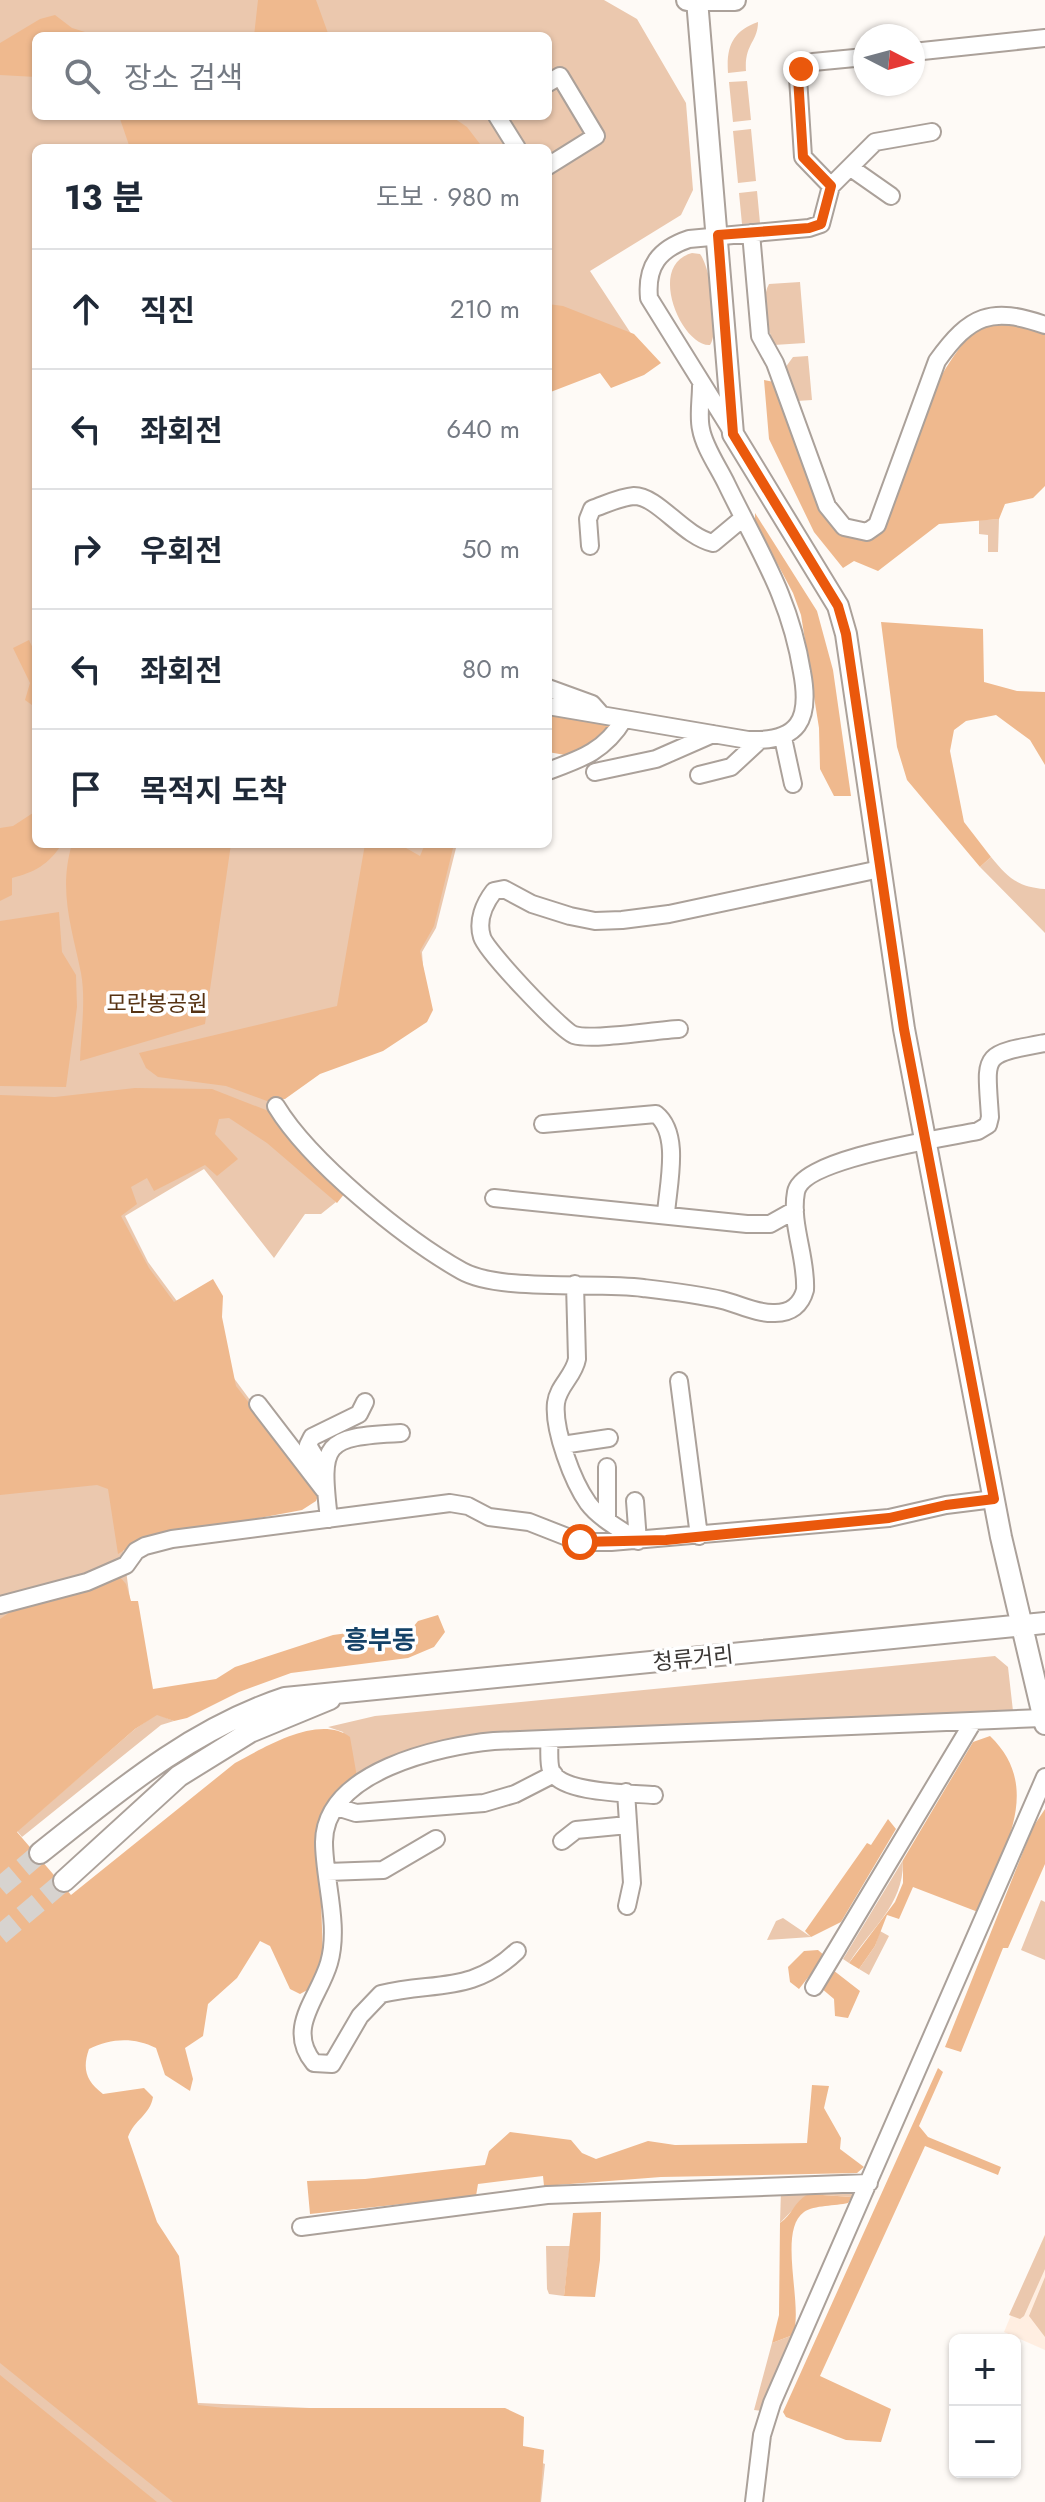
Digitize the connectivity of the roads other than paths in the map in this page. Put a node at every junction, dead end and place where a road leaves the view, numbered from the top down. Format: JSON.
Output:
{"nodes":[{"id":1,"x":735,"y":0,"type":"edge"},
{"id":2,"x":694,"y":1,"type":"edge"},
{"id":3,"x":1045,"y":38,"type":"edge"},
{"id":4,"x":925,"y":51,"type":"edge"},
{"id":5,"x":853,"y":58,"type":"edge"},
{"id":6,"x":552,"y":81,"type":"edge"},
{"id":7,"x":500,"y":120,"type":"edge"},
{"id":8,"x":932,"y":132,"type":"dead end"},
{"id":9,"x":514,"y":144,"type":"edge"},
{"id":10,"x":552,"y":164,"type":"edge"},
{"id":11,"x":851,"y":168,"type":"junction"},
{"id":12,"x":831,"y":186,"type":"junction"},
{"id":13,"x":891,"y":196,"type":"dead end"},
{"id":14,"x":751,"y":233,"type":"junction"},
{"id":15,"x":718,"y":235,"type":"junction"},
{"id":16,"x":1045,"y":325,"type":"edge"},
{"id":17,"x":701,"y":386,"type":"junction"},
{"id":18,"x":733,"y":434,"type":"junction"},
{"id":19,"x":743,"y":518,"type":"junction"},
{"id":20,"x":590,"y":546,"type":"dead end"},
{"id":21,"x":552,"y":689,"type":"edge"},
{"id":22,"x":552,"y":707,"type":"edge"},
{"id":23,"x":604,"y":717,"type":"junction"},
{"id":24,"x":624,"y":719,"type":"junction"},
{"id":25,"x":713,"y":734,"type":"junction"},
{"id":26,"x":783,"y":738,"type":"junction"},
{"id":27,"x":760,"y":740,"type":"junction"},
{"id":28,"x":552,"y":769,"type":"edge"},
{"id":29,"x":595,"y":772,"type":"dead end"},
{"id":30,"x":699,"y":775,"type":"dead end"},
{"id":31,"x":793,"y":784,"type":"dead end"},
{"id":32,"x":880,"y":869,"type":"junction"},
{"id":33,"x":679,"y":1029,"type":"dead end"},
{"id":34,"x":1045,"y":1043,"type":"edge"},
{"id":35,"x":276,"y":1106,"type":"dead end"},
{"id":36,"x":543,"y":1124,"type":"dead end"},
{"id":37,"x":925,"y":1143,"type":"junction"},
{"id":38,"x":494,"y":1198,"type":"dead end"},
{"id":39,"x":795,"y":1210,"type":"junction"},
{"id":40,"x":666,"y":1214,"type":"junction"},
{"id":41,"x":575,"y":1284,"type":"junction"},
{"id":42,"x":679,"y":1381,"type":"dead end"},
{"id":43,"x":365,"y":1402,"type":"dead end"},
{"id":44,"x":258,"y":1404,"type":"dead end"},
{"id":45,"x":401,"y":1433,"type":"dead end"},
{"id":46,"x":609,"y":1438,"type":"dead end"},
{"id":47,"x":562,"y":1445,"type":"junction"},
{"id":48,"x":607,"y":1467,"type":"dead end"},
{"id":49,"x":323,"y":1470,"type":"junction"},
{"id":50,"x":325,"y":1491,"type":"junction"},
{"id":51,"x":994,"y":1499,"type":"junction"},
{"id":52,"x":635,"y":1501,"type":"dead end"},
{"id":53,"x":329,"y":1519,"type":"junction"},
{"id":54,"x":607,"y":1519,"type":"junction"},
{"id":55,"x":699,"y":1536,"type":"junction"},
{"id":56,"x":638,"y":1541,"type":"junction"},
{"id":57,"x":0,"y":1605,"type":"edge"},
{"id":58,"x":1045,"y":1623,"type":"edge"},
{"id":59,"x":1020,"y":1626,"type":"junction"},
{"id":60,"x":341,"y":1694,"type":"junction"},
{"id":61,"x":1044,"y":1721,"type":"edge"},
{"id":62,"x":973,"y":1722,"type":"junction"},
{"id":63,"x":549,"y":1739,"type":"junction"},
{"id":64,"x":554,"y":1774,"type":"junction"},
{"id":65,"x":1045,"y":1777,"type":"edge"},
{"id":66,"x":626,"y":1792,"type":"junction"},
{"id":67,"x":654,"y":1795,"type":"dead end"},
{"id":68,"x":337,"y":1807,"type":"junction"},
{"id":69,"x":628,"y":1825,"type":"junction"},
{"id":70,"x":436,"y":1839,"type":"dead end"},
{"id":71,"x":562,"y":1841,"type":"dead end"},
{"id":72,"x":40,"y":1853,"type":"tunnel mouth"},
{"id":73,"x":327,"y":1872,"type":"junction"},
{"id":74,"x":64,"y":1881,"type":"tunnel mouth"},
{"id":75,"x":627,"y":1906,"type":"dead end"},
{"id":76,"x":517,"y":1951,"type":"dead end"},
{"id":77,"x":814,"y":1987,"type":"dead end"},
{"id":78,"x":869,"y":2183,"type":"junction"},
{"id":79,"x":301,"y":2227,"type":"dead end"},
{"id":80,"x":754,"y":2502,"type":"edge"}],
"edges":[{"from":1,"to":2,"type":"main road"},
{"from":2,"to":15,"type":"main road"},
{"from":3,"to":4,"type":"street"},
{"from":5,"to":12,"type":"street"},
{"from":6,"to":10,"type":"street"},
{"from":7,"to":9,"type":"street"},
{"from":8,"to":11,"type":"street"},
{"from":11,"to":12,"type":"street"},
{"from":11,"to":13,"type":"street"},
{"from":12,"to":14,"type":"street"},
{"from":14,"to":15,"type":"street"},
{"from":14,"to":16,"type":"street"},
{"from":15,"to":17,"type":"street"},
{"from":15,"to":18,"type":"main road"},
{"from":17,"to":18,"type":"street"},
{"from":17,"to":19,"type":"street"},
{"from":18,"to":32,"type":"main road"},
{"from":19,"to":20,"type":"street"},
{"from":19,"to":26,"type":"street"},
{"from":21,"to":23,"type":"street"},
{"from":22,"to":23,"type":"street"},
{"from":23,"to":24,"type":"street"},
{"from":24,"to":25,"type":"street"},
{"from":24,"to":28,"type":"street"},
{"from":25,"to":27,"type":"street"},
{"from":25,"to":29,"type":"street"},
{"from":26,"to":27,"type":"street"},
{"from":26,"to":31,"type":"street"},
{"from":27,"to":30,"type":"street"},
{"from":32,"to":33,"type":"street"},
{"from":32,"to":37,"type":"main road"},
{"from":34,"to":37,"type":"street"},
{"from":35,"to":41,"type":"street"},
{"from":36,"to":40,"type":"street"},
{"from":37,"to":39,"type":"street"},
{"from":37,"to":51,"type":"main road"},
{"from":38,"to":40,"type":"street"},
{"from":39,"to":40,"type":"street"},
{"from":39,"to":41,"type":"street"},
{"from":41,"to":47,"type":"street"},
{"from":42,"to":55,"type":"street"},
{"from":43,"to":49,"type":"street"},
{"from":44,"to":50,"type":"street"},
{"from":45,"to":49,"type":"street"},
{"from":46,"to":47,"type":"street"},
{"from":47,"to":54,"type":"street"},
{"from":48,"to":54,"type":"street"},
{"from":49,"to":50,"type":"street"},
{"from":50,"to":53,"type":"street"},
{"from":51,"to":55,"type":"street"},
{"from":51,"to":59,"type":"main road"},
{"from":52,"to":56,"type":"street"},
{"from":53,"to":56,"type":"street"},
{"from":53,"to":57,"type":"street"},
{"from":54,"to":56,"type":"street"},
{"from":55,"to":56,"type":"street"},
{"from":58,"to":59,"type":"main road","name":"청류거리"},
{"from":59,"to":60,"type":"main road","name":"청류거리"},
{"from":59,"to":61,"type":"main road"},
{"from":60,"to":72,"type":"main road","name":"청류거리"},
{"from":60,"to":74,"type":"main road","name":"청류거리"},
{"from":61,"to":62,"type":"street"},
{"from":62,"to":63,"type":"street"},
{"from":62,"to":77,"type":"street"},
{"from":63,"to":64,"type":"street"},
{"from":63,"to":68,"type":"street"},
{"from":64,"to":66,"type":"street"},
{"from":64,"to":68,"type":"street"},
{"from":65,"to":78,"type":"street"},
{"from":66,"to":67,"type":"street"},
{"from":66,"to":69,"type":"street"},
{"from":68,"to":73,"type":"street"},
{"from":69,"to":71,"type":"street"},
{"from":69,"to":75,"type":"street"},
{"from":70,"to":73,"type":"street"},
{"from":73,"to":76,"type":"street"},
{"from":78,"to":79,"type":"street"},
{"from":78,"to":80,"type":"street"}]}
